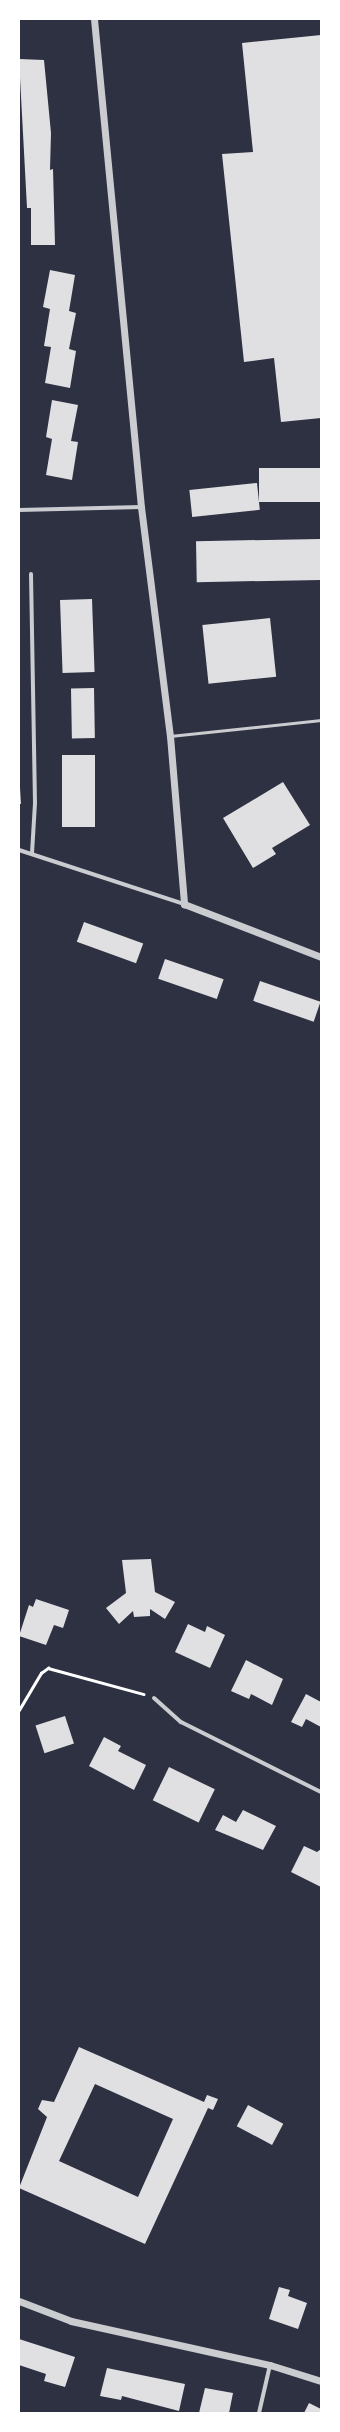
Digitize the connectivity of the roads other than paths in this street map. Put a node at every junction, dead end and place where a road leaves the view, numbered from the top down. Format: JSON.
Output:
{"nodes":[{"id":1,"x":94,"y":19,"type":"edge"},
{"id":2,"x":141,"y":506,"type":"junction"},
{"id":3,"x":19,"y":510,"type":"edge"},
{"id":4,"x":30,"y":574,"type":"dead end"},
{"id":5,"x":321,"y":720,"type":"edge"},
{"id":6,"x":170,"y":736,"type":"junction"},
{"id":7,"x":19,"y":850,"type":"edge"},
{"id":8,"x":32,"y":854,"type":"junction"},
{"id":9,"x":184,"y":904,"type":"junction"},
{"id":10,"x":321,"y":957,"type":"edge"},
{"id":11,"x":154,"y":1698,"type":"road end"},
{"id":12,"x":321,"y":1792,"type":"edge"},
{"id":13,"x":19,"y":2300,"type":"edge"},
{"id":14,"x":270,"y":2365,"type":"junction"},
{"id":15,"x":321,"y":2381,"type":"edge"},
{"id":16,"x":259,"y":2413,"type":"edge"}],
"edges":[{"from":1,"to":2,"type":"street"},
{"from":2,"to":3,"type":"street"},
{"from":2,"to":6,"type":"street"},
{"from":4,"to":8,"type":"street"},
{"from":5,"to":6,"type":"lane"},
{"from":6,"to":9,"type":"street"},
{"from":7,"to":8,"type":"street"},
{"from":8,"to":9,"type":"street"},
{"from":9,"to":10,"type":"street"},
{"from":11,"to":12,"type":"street"},
{"from":13,"to":14,"type":"street"},
{"from":14,"to":15,"type":"street"},
{"from":14,"to":16,"type":"street"}]}
